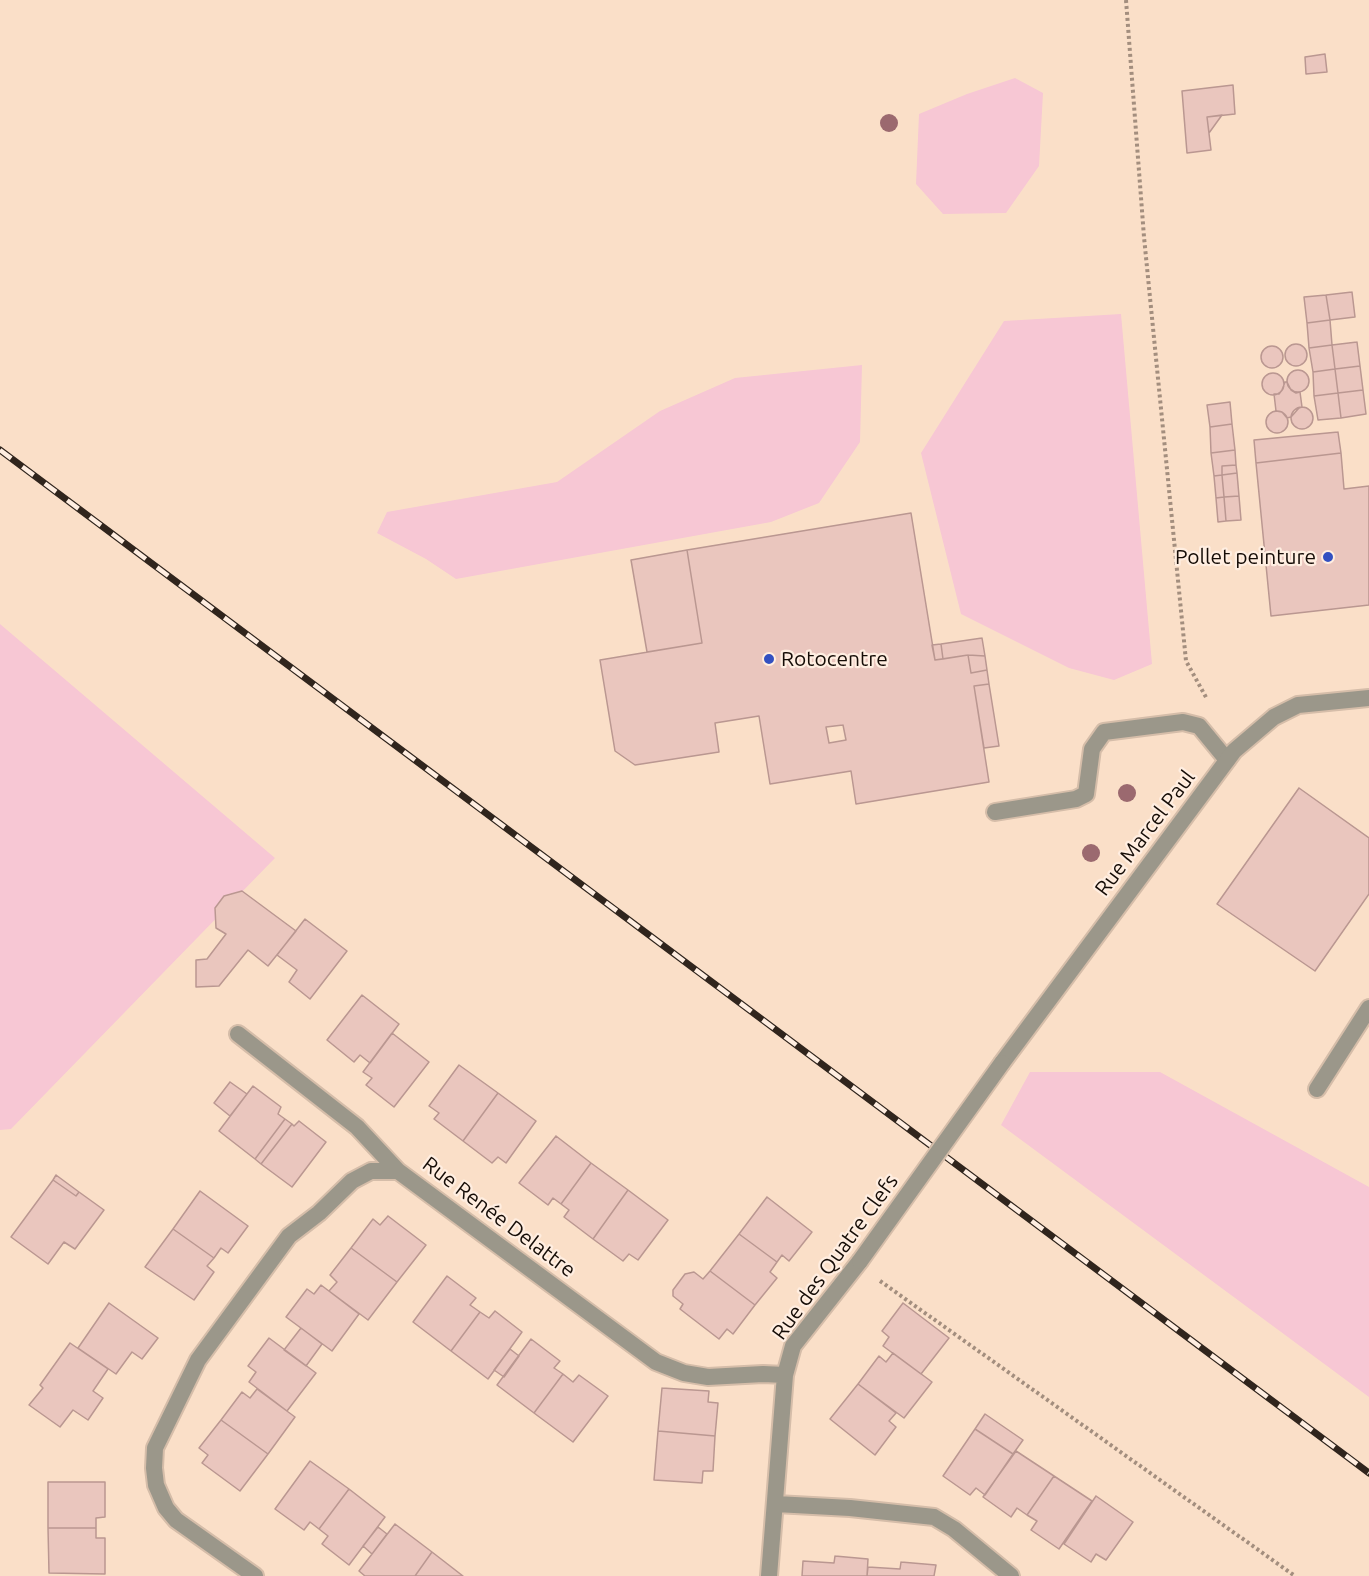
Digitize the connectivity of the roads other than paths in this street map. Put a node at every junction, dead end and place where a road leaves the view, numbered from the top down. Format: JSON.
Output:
{"nodes":[{"id":1,"x":1369,"y":698,"type":"edge"},
{"id":2,"x":1227,"y":760,"type":"junction"},
{"id":3,"x":995,"y":812,"type":"dead end"},
{"id":4,"x":1369,"y":1008,"type":"edge"},
{"id":5,"x":238,"y":1034,"type":"dead end"},
{"id":6,"x":1002,"y":1063,"type":"joint"},
{"id":7,"x":1317,"y":1089,"type":"dead end"},
{"id":8,"x":398,"y":1171,"type":"junction"},
{"id":9,"x":785,"y":1376,"type":"junction"},
{"id":10,"x":776,"y":1504,"type":"junction"},
{"id":11,"x":255,"y":1576,"type":"edge"},
{"id":12,"x":770,"y":1576,"type":"edge"},
{"id":13,"x":1011,"y":1576,"type":"edge"}],
"edges":[{"from":1,"to":2,"type":"street","name":"Rue Marcel Paul"},
{"from":2,"to":3,"type":"street"},
{"from":2,"to":6,"type":"street","name":"Rue Marcel Paul"},
{"from":4,"to":7,"type":"street"},
{"from":5,"to":8,"type":"street"},
{"from":6,"to":9,"type":"street","name":"Rue des Quatre Clefs","bridge":true},
{"from":8,"to":9,"type":"street","name":"Rue Renée Delattre"},
{"from":8,"to":11,"type":"street","name":"Rue Renée Delattre"},
{"from":9,"to":10,"type":"street","name":"Rue des Quatre Clefs"},
{"from":10,"to":12,"type":"street","name":"Rue des Quatre Clefs"},
{"from":10,"to":13,"type":"street"}]}
